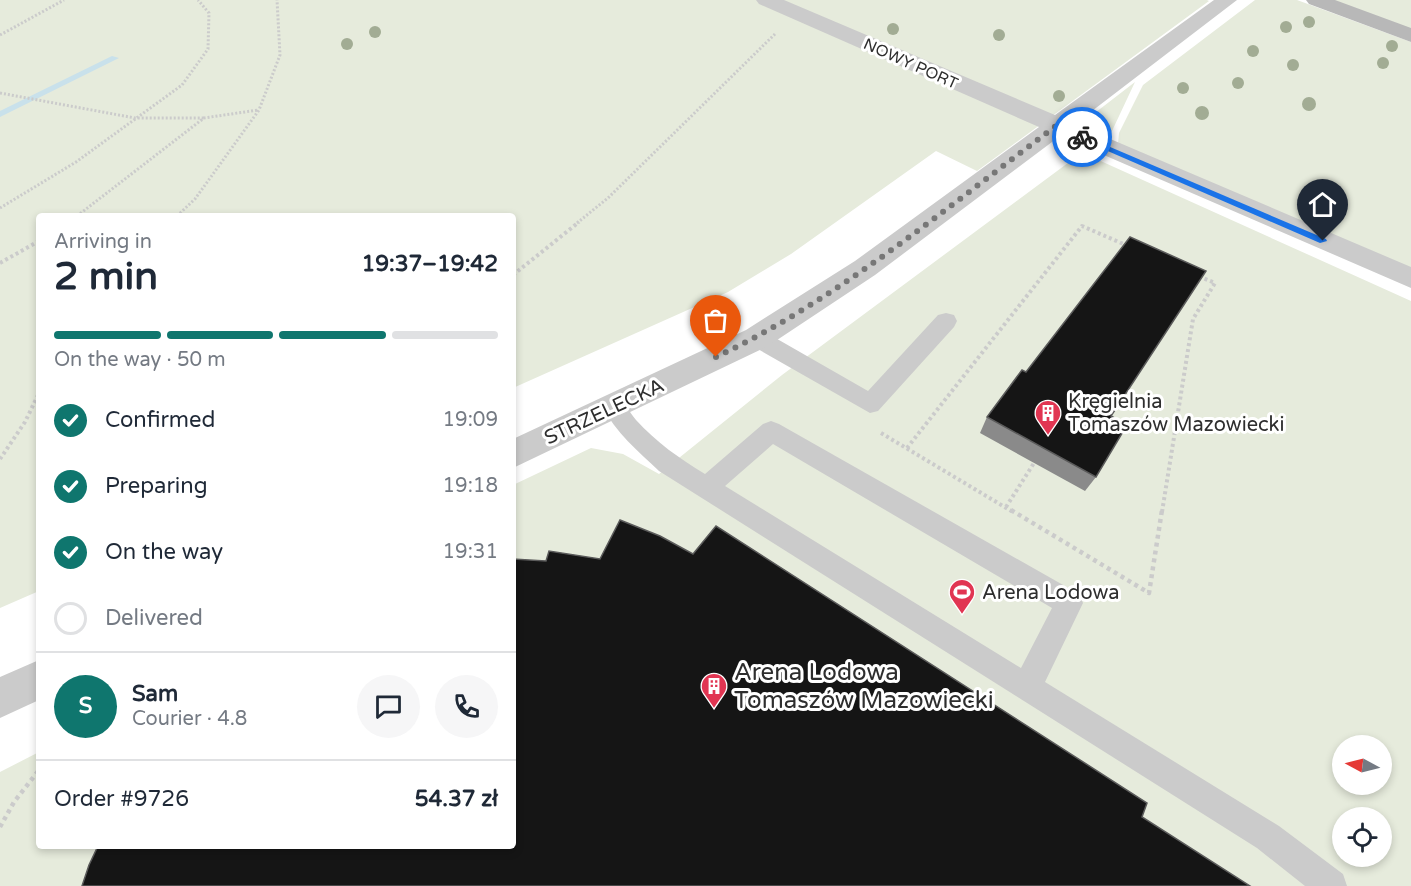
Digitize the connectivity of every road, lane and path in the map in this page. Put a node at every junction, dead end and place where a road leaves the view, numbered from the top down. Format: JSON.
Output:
{"nodes":[{"id":1,"x":64,"y":0,"type":"edge"},
{"id":2,"x":198,"y":0,"type":"edge"},
{"id":3,"x":277,"y":0,"type":"edge"},
{"id":4,"x":766,"y":0,"type":"edge"},
{"id":5,"x":1227,"y":0,"type":"edge"},
{"id":6,"x":1316,"y":0,"type":"edge"},
{"id":7,"x":797,"y":13,"type":"junction"},
{"id":8,"x":0,"y":35,"type":"edge"},
{"id":9,"x":1411,"y":35,"type":"edge"},
{"id":10,"x":0,"y":93,"type":"edge"},
{"id":11,"x":259,"y":110,"type":"junction"},
{"id":12,"x":135,"y":118,"type":"junction"},
{"id":13,"x":204,"y":118,"type":"junction"},
{"id":14,"x":1056,"y":126,"type":"junction"},
{"id":15,"x":0,"y":208,"type":"edge"},
{"id":16,"x":81,"y":213,"type":"edge"},
{"id":17,"x":180,"y":213,"type":"edge"},
{"id":18,"x":36,"y":243,"type":"edge"},
{"id":19,"x":1137,"y":250,"type":"edge"},
{"id":20,"x":0,"y":263,"type":"edge"},
{"id":21,"x":516,"y":273,"type":"edge"},
{"id":22,"x":1192,"y":273,"type":"edge"},
{"id":23,"x":1411,"y":278,"type":"edge"},
{"id":24,"x":946,"y":321,"type":"dead end"},
{"id":25,"x":758,"y":338,"type":"junction"},
{"id":26,"x":36,"y":399,"type":"edge"},
{"id":27,"x":614,"y":406,"type":"junction"},
{"id":28,"x":878,"y":431,"type":"dead end"},
{"id":29,"x":907,"y":448,"type":"junction"},
{"id":30,"x":516,"y":453,"type":"edge"},
{"id":31,"x":0,"y":459,"type":"edge"},
{"id":32,"x":1034,"y":463,"type":"edge"},
{"id":33,"x":706,"y":489,"type":"junction"},
{"id":34,"x":1006,"y":507,"type":"junction"},
{"id":35,"x":36,"y":680,"type":"edge"},
{"id":36,"x":1027,"y":687,"type":"junction"},
{"id":37,"x":0,"y":698,"type":"edge"},
{"id":38,"x":36,"y":774,"type":"edge"},
{"id":39,"x":0,"y":827,"type":"edge"},
{"id":40,"x":1331,"y":886,"type":"edge"}],
"edges":[{"from":1,"to":8,"type":"path"},
{"from":2,"to":12,"type":"path"},
{"from":3,"to":11,"type":"path"},
{"from":4,"to":7,"type":"street","name":"NOWY PORT"},
{"from":5,"to":14,"type":"street","name":"STRZELECKA"},
{"from":6,"to":9,"type":"street"},
{"from":7,"to":14,"type":"street","name":"NOWY PORT"},
{"from":7,"to":21,"type":"path"},
{"from":10,"to":12,"type":"path"},
{"from":11,"to":13,"type":"path"},
{"from":11,"to":17,"type":"path"},
{"from":12,"to":13,"type":"path"},
{"from":12,"to":15,"type":"path"},
{"from":13,"to":16,"type":"path"},
{"from":14,"to":23,"type":"street","name":"NOWY PORT"},
{"from":14,"to":25,"type":"street","name":"STRZELECKA"},
{"from":18,"to":20,"type":"path"},
{"from":19,"to":29,"type":"path"},
{"from":22,"to":34,"type":"path"},
{"from":24,"to":25,"type":"lane"},
{"from":25,"to":27,"type":"street","name":"STRZELECKA"},
{"from":26,"to":31,"type":"path"},
{"from":27,"to":30,"type":"street","name":"STRZELECKA"},
{"from":27,"to":33,"type":"lane"},
{"from":28,"to":29,"type":"path"},
{"from":29,"to":34,"type":"path"},
{"from":32,"to":34,"type":"path"},
{"from":33,"to":36,"type":"lane"},
{"from":33,"to":36,"type":"lane"},
{"from":35,"to":37,"type":"street"},
{"from":36,"to":40,"type":"lane"},
{"from":38,"to":39,"type":"path"}]}
